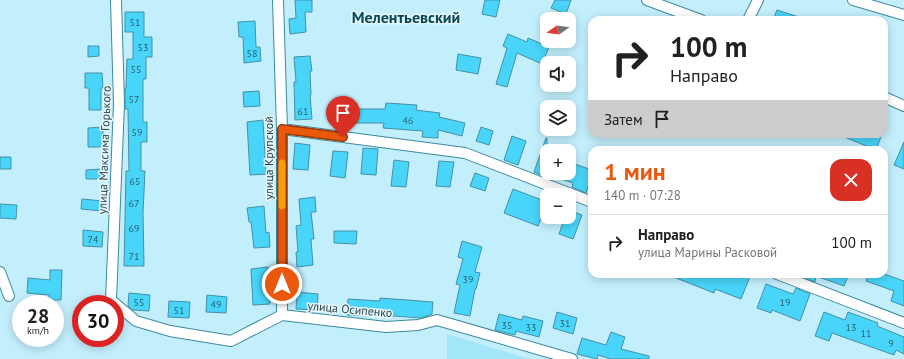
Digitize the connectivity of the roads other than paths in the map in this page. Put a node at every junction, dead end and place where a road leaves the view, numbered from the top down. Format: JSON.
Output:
{"nodes":[{"id":1,"x":116,"y":0,"type":"edge"},
{"id":2,"x":278,"y":0,"type":"edge"},
{"id":3,"x":648,"y":0,"type":"edge"},
{"id":4,"x":758,"y":0,"type":"edge"},
{"id":5,"x":853,"y":0,"type":"edge"},
{"id":6,"x":904,"y":15,"type":"edge"},
{"id":7,"x":690,"y":16,"type":"edge"},
{"id":8,"x":750,"y":16,"type":"edge"},
{"id":9,"x":888,"y":99,"type":"edge"},
{"id":10,"x":904,"y":106,"type":"edge"},
{"id":11,"x":282,"y":129,"type":"junction"},
{"id":12,"x":588,"y":200,"type":"edge"},
{"id":13,"x":0,"y":272,"type":"edge"},
{"id":14,"x":787,"y":278,"type":"edge"},
{"id":15,"x":9,"y":296,"type":"dead end"},
{"id":16,"x":282,"y":315,"type":"junction"},
{"id":17,"x":904,"y":323,"type":"edge"},
{"id":18,"x":572,"y":359,"type":"edge"}],
"edges":[{"from":1,"to":16,"type":"street","name":"улица Максима Горького"},
{"from":2,"to":11,"type":"street","name":"улица Крупской"},
{"from":3,"to":7,"type":"street"},
{"from":4,"to":8,"type":"street"},
{"from":5,"to":6,"type":"street"},
{"from":9,"to":10,"type":"street"},
{"from":11,"to":12,"type":"street"},
{"from":11,"to":16,"type":"street","name":"улица Крупской"},
{"from":13,"to":15,"type":"street"},
{"from":14,"to":17,"type":"street"},
{"from":16,"to":18,"type":"street","name":"улица Осипенко"}]}
